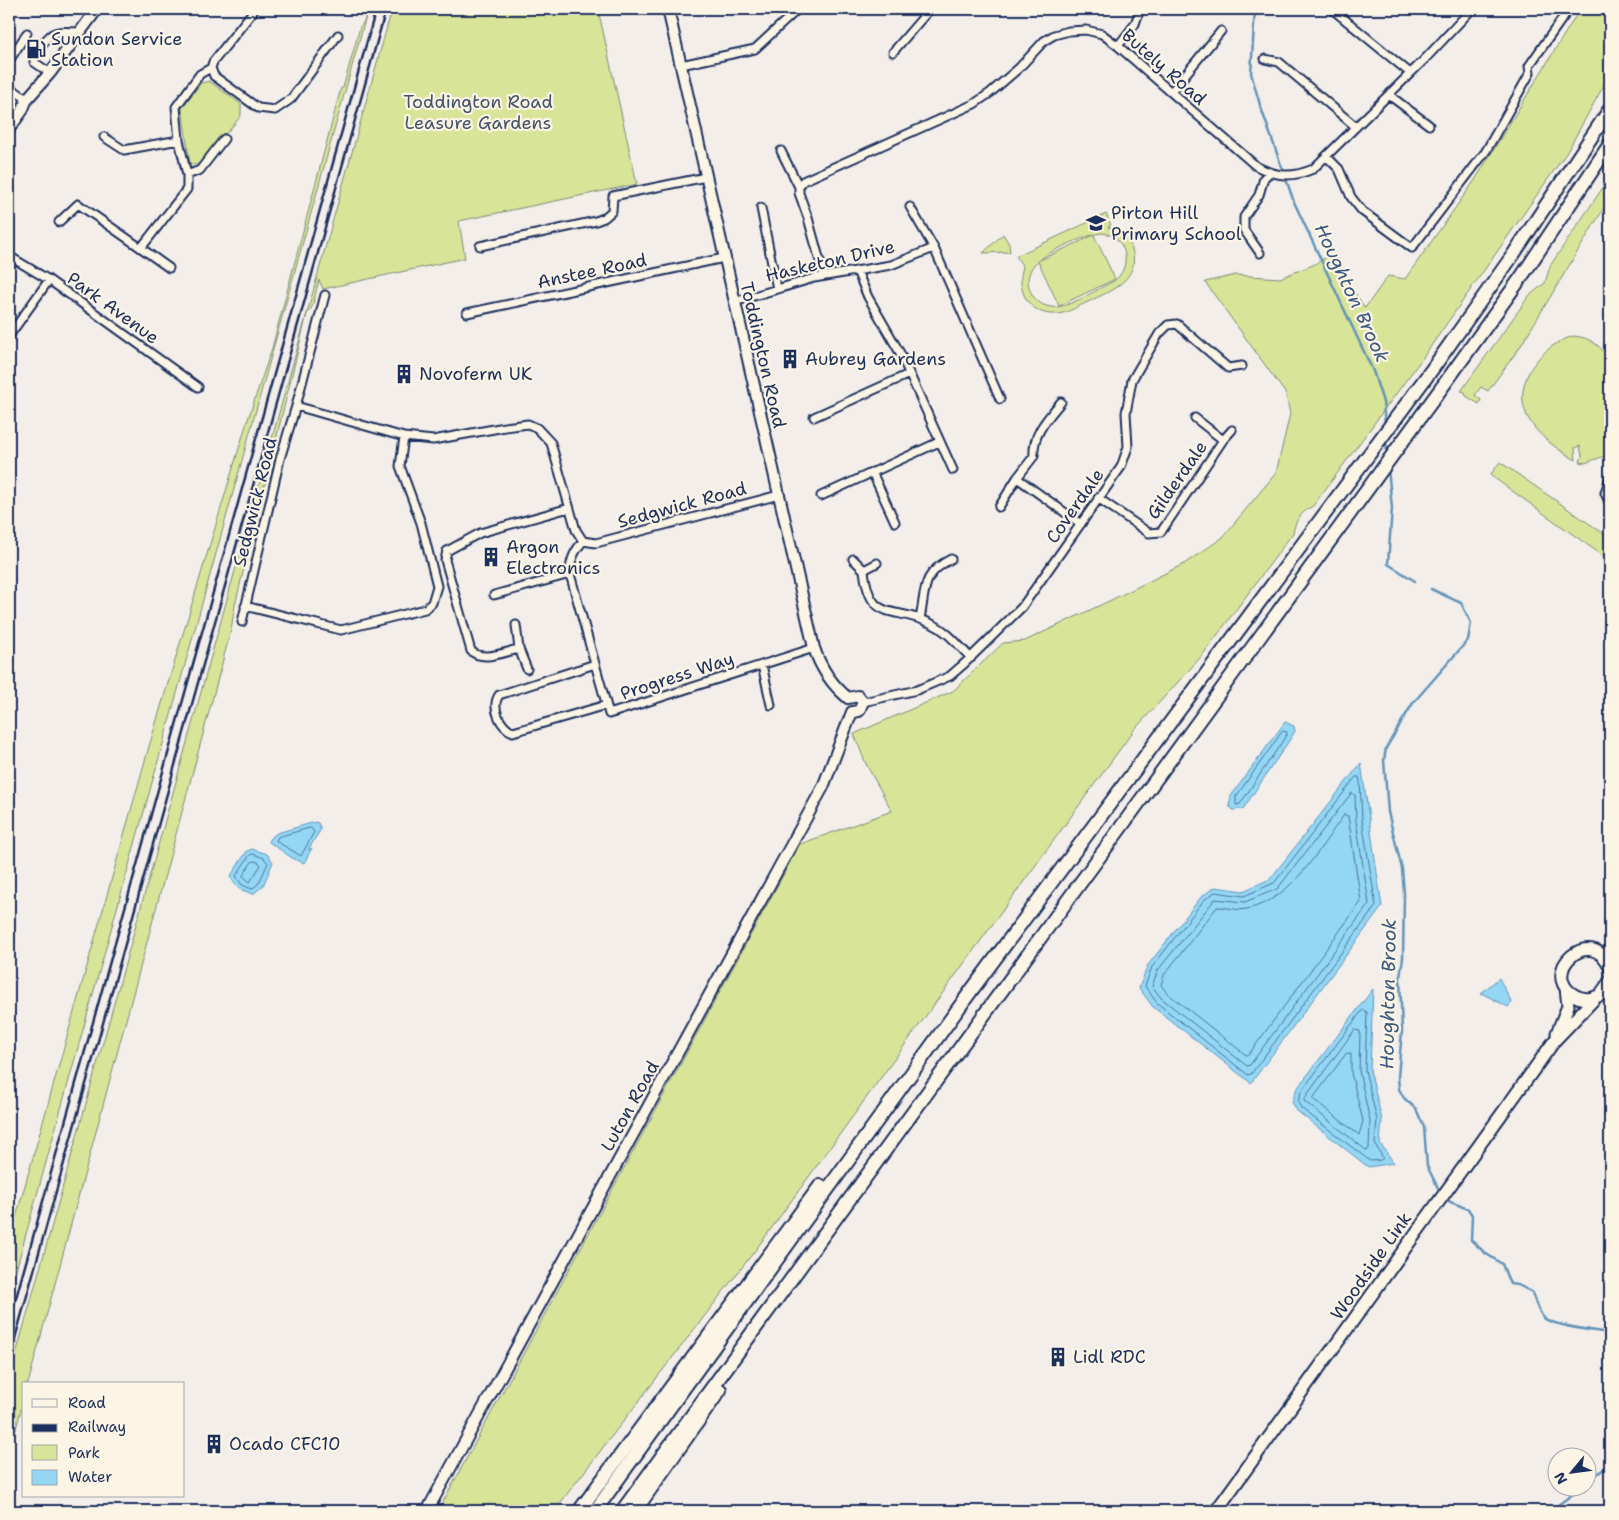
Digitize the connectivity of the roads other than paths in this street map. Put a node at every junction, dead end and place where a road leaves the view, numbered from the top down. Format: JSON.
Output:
{"nodes":[{"id":1,"x":97,"y":9,"type":"edge"},
{"id":2,"x":255,"y":9,"type":"edge"},
{"id":3,"x":668,"y":9,"type":"edge"},
{"id":4,"x":798,"y":9,"type":"edge"},
{"id":5,"x":930,"y":9,"type":"edge"},
{"id":6,"x":1140,"y":9,"type":"edge"},
{"id":7,"x":1332,"y":9,"type":"edge"},
{"id":8,"x":1472,"y":9,"type":"edge"},
{"id":9,"x":1569,"y":9,"type":"edge"},
{"id":10,"x":1221,"y":31,"type":"dead end"},
{"id":11,"x":81,"y":32,"type":"junction"},
{"id":12,"x":27,"y":33,"type":"dead end"},
{"id":13,"x":338,"y":35,"type":"dead end"},
{"id":14,"x":1118,"y":46,"type":"junction"},
{"id":15,"x":893,"y":52,"type":"dead end"},
{"id":16,"x":1265,"y":59,"type":"dead end"},
{"id":17,"x":9,"y":61,"type":"edge"},
{"id":18,"x":681,"y":65,"type":"junction"},
{"id":19,"x":211,"y":68,"type":"junction"},
{"id":20,"x":50,"y":73,"type":"junction"},
{"id":21,"x":1410,"y":73,"type":"junction"},
{"id":22,"x":9,"y":87,"type":"edge"},
{"id":23,"x":1171,"y":92,"type":"junction"},
{"id":24,"x":1389,"y":95,"type":"junction"},
{"id":25,"x":27,"y":99,"type":"junction"},
{"id":26,"x":1610,"y":109,"type":"edge"},
{"id":27,"x":1429,"y":125,"type":"dead end"},
{"id":28,"x":1356,"y":126,"type":"junction"},
{"id":29,"x":9,"y":129,"type":"edge"},
{"id":30,"x":104,"y":137,"type":"dead end"},
{"id":31,"x":224,"y":139,"type":"dead end"},
{"id":32,"x":180,"y":140,"type":"junction"},
{"id":33,"x":1610,"y":144,"type":"edge"},
{"id":34,"x":781,"y":151,"type":"dead end"},
{"id":35,"x":1326,"y":156,"type":"junction"},
{"id":36,"x":1269,"y":173,"type":"junction"},
{"id":37,"x":188,"y":175,"type":"junction"},
{"id":38,"x":706,"y":177,"type":"junction"},
{"id":39,"x":799,"y":186,"type":"junction"},
{"id":40,"x":910,"y":207,"type":"dead end"},
{"id":41,"x":761,"y":208,"type":"dead end"},
{"id":42,"x":59,"y":222,"type":"dead end"},
{"id":43,"x":480,"y":246,"type":"dead end"},
{"id":44,"x":141,"y":248,"type":"junction"},
{"id":45,"x":934,"y":248,"type":"junction"},
{"id":46,"x":1260,"y":253,"type":"dead end"},
{"id":47,"x":9,"y":256,"type":"edge"},
{"id":48,"x":724,"y":258,"type":"junction"},
{"id":49,"x":169,"y":268,"type":"dead end"},
{"id":50,"x":857,"y":271,"type":"junction"},
{"id":51,"x":824,"y":276,"type":"junction"},
{"id":52,"x":49,"y":280,"type":"junction"},
{"id":53,"x":777,"y":289,"type":"junction"},
{"id":54,"x":325,"y":295,"type":"dead end"},
{"id":55,"x":734,"y":302,"type":"junction"},
{"id":56,"x":467,"y":313,"type":"dead end"},
{"id":57,"x":9,"y":336,"type":"edge"},
{"id":58,"x":1242,"y":366,"type":"dead end"},
{"id":59,"x":909,"y":374,"type":"junction"},
{"id":60,"x":198,"y":387,"type":"dead end"},
{"id":61,"x":1000,"y":399,"type":"dead end"},
{"id":62,"x":1061,"y":402,"type":"dead end"},
{"id":63,"x":296,"y":406,"type":"junction"},
{"id":64,"x":814,"y":417,"type":"dead end"},
{"id":65,"x":1195,"y":418,"type":"dead end"},
{"id":66,"x":1232,"y":430,"type":"dead end"},
{"id":67,"x":404,"y":437,"type":"junction"},
{"id":68,"x":1223,"y":440,"type":"junction"},
{"id":69,"x":939,"y":442,"type":"junction"},
{"id":70,"x":953,"y":470,"type":"dead end"},
{"id":71,"x":872,"y":472,"type":"junction"},
{"id":72,"x":1610,"y":477,"type":"edge"},
{"id":73,"x":1016,"y":478,"type":"junction"},
{"id":74,"x":779,"y":495,"type":"junction"},
{"id":75,"x":822,"y":496,"type":"dead end"},
{"id":76,"x":1098,"y":498,"type":"junction"},
{"id":77,"x":1610,"y":504,"type":"edge"},
{"id":78,"x":999,"y":507,"type":"dead end"},
{"id":79,"x":569,"y":508,"type":"junction"},
{"id":80,"x":895,"y":522,"type":"dead end"},
{"id":81,"x":1081,"y":524,"type":"junction"},
{"id":82,"x":583,"y":542,"type":"junction"},
{"id":83,"x":853,"y":559,"type":"dead end"},
{"id":84,"x":951,"y":559,"type":"dead end"},
{"id":85,"x":877,"y":563,"type":"dead end"},
{"id":86,"x":864,"y":570,"type":"junction"},
{"id":87,"x":570,"y":574,"type":"junction"},
{"id":88,"x":494,"y":595,"type":"dead end"},
{"id":89,"x":245,"y":606,"type":"junction"},
{"id":90,"x":920,"y":618,"type":"junction"},
{"id":91,"x":242,"y":622,"type":"dead end"},
{"id":92,"x":516,"y":625,"type":"dead end"},
{"id":93,"x":814,"y":648,"type":"junction"},
{"id":94,"x":519,"y":649,"type":"junction"},
{"id":95,"x":971,"y":658,"type":"junction"},
{"id":96,"x":595,"y":664,"type":"junction"},
{"id":97,"x":762,"y":665,"type":"junction"},
{"id":98,"x":527,"y":669,"type":"dead end"},
{"id":99,"x":848,"y":698,"type":"junction"},
{"id":100,"x":863,"y":702,"type":"junction"},
{"id":101,"x":606,"y":705,"type":"junction"},
{"id":102,"x":771,"y":705,"type":"dead end"},
{"id":103,"x":852,"y":712,"type":"junction"},
{"id":104,"x":1609,"y":964,"type":"edge"},
{"id":105,"x":1610,"y":981,"type":"edge"},
{"id":106,"x":1566,"y":988,"type":"junction"},
{"id":107,"x":971,"y":991,"type":"junction"},
{"id":108,"x":1602,"y":995,"type":"edge"},
{"id":109,"x":1555,"y":1040,"type":"junction"},
{"id":110,"x":788,"y":1285,"type":"junction"},
{"id":111,"x":427,"y":1511,"type":"edge"},
{"id":112,"x":579,"y":1511,"type":"edge"},
{"id":113,"x":595,"y":1511,"type":"edge"},
{"id":114,"x":622,"y":1511,"type":"edge"},
{"id":115,"x":634,"y":1511,"type":"edge"},
{"id":116,"x":1216,"y":1511,"type":"edge"}],
"edges":[{"from":1,"to":11,"type":"main road"},
{"from":2,"to":19,"type":"street"},
{"from":3,"to":18,"type":"main road","name":"Toddington Road"},
{"from":4,"to":18,"type":"street"},
{"from":5,"to":15,"type":"street"},
{"from":6,"to":14,"type":"street"},
{"from":7,"to":21,"type":"street"},
{"from":8,"to":21,"type":"street","name":"Butely Road"},
{"from":9,"to":35,"type":"street"},
{"from":10,"to":23,"type":"street"},
{"from":11,"to":20,"type":"main road"},
{"from":11,"to":20,"type":"street"},
{"from":12,"to":17,"type":"street"},
{"from":13,"to":19,"type":"street"},
{"from":14,"to":23,"type":"street","name":"Butely Road"},
{"from":14,"to":39,"type":"street","name":"Butely Road"},
{"from":16,"to":28,"type":"street"},
{"from":18,"to":38,"type":"main road","name":"Toddington Road"},
{"from":19,"to":32,"type":"street"},
{"from":20,"to":25,"type":"main road"},
{"from":21,"to":24,"type":"street","name":"Butely Road"},
{"from":22,"to":25,"type":"street"},
{"from":23,"to":36,"type":"street","name":"Butely Road"},
{"from":24,"to":27,"type":"street"},
{"from":24,"to":28,"type":"street","name":"Butely Road"},
{"from":25,"to":29,"type":"main road"},
{"from":26,"to":107,"type":"highway"},
{"from":28,"to":35,"type":"street","name":"Butely Road"},
{"from":30,"to":32,"type":"street"},
{"from":31,"to":37,"type":"street"},
{"from":32,"to":37,"type":"street"},
{"from":33,"to":110,"type":"highway"},
{"from":34,"to":39,"type":"street"},
{"from":35,"to":36,"type":"street","name":"Butely Road"},
{"from":36,"to":46,"type":"street"},
{"from":37,"to":44,"type":"street"},
{"from":38,"to":43,"type":"street"},
{"from":38,"to":48,"type":"main road","name":"Toddington Road"},
{"from":39,"to":51,"type":"street"},
{"from":40,"to":45,"type":"street"},
{"from":41,"to":53,"type":"street"},
{"from":42,"to":44,"type":"street"},
{"from":44,"to":49,"type":"street"},
{"from":45,"to":50,"type":"street","name":"Hasketon Drive"},
{"from":45,"to":61,"type":"street"},
{"from":47,"to":52,"type":"street","name":"Park Avenue"},
{"from":48,"to":55,"type":"main road","name":"Toddington Road"},
{"from":48,"to":56,"type":"street","name":"Anstee Road"},
{"from":50,"to":51,"type":"street","name":"Hasketon Drive"},
{"from":50,"to":59,"type":"street"},
{"from":51,"to":53,"type":"street","name":"Hasketon Drive"},
{"from":52,"to":57,"type":"street"},
{"from":52,"to":60,"type":"street","name":"Park Avenue"},
{"from":53,"to":55,"type":"street","name":"Hasketon Drive"},
{"from":54,"to":63,"type":"street","name":"Sedgwick Road"},
{"from":55,"to":74,"type":"main road","name":"Toddington Road"},
{"from":58,"to":76,"type":"street","name":"Coverdale"},
{"from":59,"to":64,"type":"street"},
{"from":59,"to":69,"type":"street"},
{"from":62,"to":73,"type":"street"},
{"from":63,"to":67,"type":"street"},
{"from":63,"to":89,"type":"street","name":"Sedgwick Road"},
{"from":65,"to":68,"type":"street","name":"Gilderdale"},
{"from":66,"to":68,"type":"street"},
{"from":67,"to":79,"type":"street"},
{"from":67,"to":89,"type":"street"},
{"from":68,"to":76,"type":"street","name":"Gilderdale"},
{"from":69,"to":70,"type":"street"},
{"from":69,"to":71,"type":"street"},
{"from":71,"to":75,"type":"street"},
{"from":71,"to":80,"type":"street"},
{"from":72,"to":77,"type":"street"},
{"from":73,"to":78,"type":"street"},
{"from":73,"to":81,"type":"street"},
{"from":74,"to":82,"type":"street","name":"Sedgwick Road"},
{"from":74,"to":93,"type":"main road","name":"Toddington Road"},
{"from":76,"to":81,"type":"street","name":"Coverdale"},
{"from":79,"to":82,"type":"street"},
{"from":79,"to":94,"type":"street"},
{"from":81,"to":95,"type":"street","name":"Coverdale"},
{"from":82,"to":87,"type":"street"},
{"from":83,"to":86,"type":"street"},
{"from":84,"to":90,"type":"street"},
{"from":85,"to":86,"type":"street"},
{"from":86,"to":90,"type":"street"},
{"from":87,"to":88,"type":"street"},
{"from":87,"to":96,"type":"street","name":"Progress Way"},
{"from":89,"to":91,"type":"street","name":"Sedgwick Road"},
{"from":90,"to":95,"type":"street"},
{"from":92,"to":94,"type":"street"},
{"from":93,"to":97,"type":"street","name":"Progress Way"},
{"from":93,"to":99,"type":"main road","name":"Toddington Road"},
{"from":94,"to":98,"type":"street"},
{"from":95,"to":100,"type":"street","name":"Coverdale"},
{"from":96,"to":101,"type":"street","name":"Progress Way"},
{"from":96,"to":101,"type":"street"},
{"from":97,"to":101,"type":"street","name":"Progress Way"},
{"from":97,"to":102,"type":"street"},
{"from":99,"to":100,"type":"main road"},
{"from":99,"to":103,"type":"main road"},
{"from":100,"to":103,"type":"main road"},
{"from":103,"to":111,"type":"main road","name":"Luton Road"},
{"from":104,"to":106,"type":"main road","name":"Woodside Link"},
{"from":105,"to":108,"type":"main road","name":"Woodside Link"},
{"from":106,"to":108,"type":"main road"},
{"from":106,"to":109,"type":"main road","name":"Woodside Link"},
{"from":107,"to":112,"type":"highway"},
{"from":107,"to":113,"type":"highway"},
{"from":108,"to":109,"type":"main road","name":"Woodside Link"},
{"from":109,"to":116,"type":"main road","name":"Woodside Link"},
{"from":110,"to":114,"type":"highway"},
{"from":110,"to":115,"type":"highway"}]}
